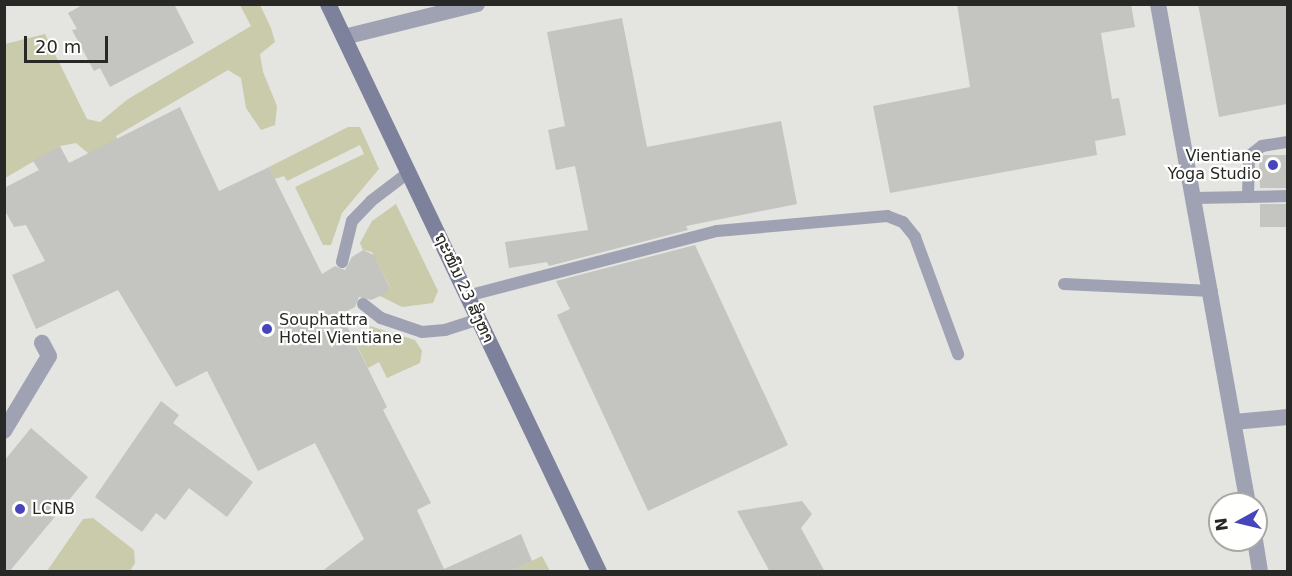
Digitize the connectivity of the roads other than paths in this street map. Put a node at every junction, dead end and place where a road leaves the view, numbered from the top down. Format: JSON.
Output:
{"nodes":[{"id":1,"x":328,"y":4,"type":"edge"},
{"id":2,"x":477,"y":4,"type":"edge"},
{"id":3,"x":1158,"y":4,"type":"edge"},
{"id":4,"x":344,"y":37,"type":"junction"},
{"id":5,"x":1287,"y":142,"type":"edge"},
{"id":6,"x":409,"y":172,"type":"junction"},
{"id":7,"x":1287,"y":196,"type":"edge"},
{"id":8,"x":1248,"y":197,"type":"junction"},
{"id":9,"x":1195,"y":198,"type":"junction"},
{"id":10,"x":342,"y":262,"type":"dead end"},
{"id":11,"x":1064,"y":284,"type":"dead end"},
{"id":12,"x":1212,"y":291,"type":"junction"},
{"id":13,"x":467,"y":296,"type":"junction"},
{"id":14,"x":363,"y":304,"type":"dead end"},
{"id":15,"x":478,"y":318,"type":"junction"},
{"id":16,"x":42,"y":343,"type":"dead end"},
{"id":17,"x":958,"y":354,"type":"dead end"},
{"id":18,"x":1287,"y":417,"type":"edge"},
{"id":19,"x":1234,"y":422,"type":"junction"},
{"id":20,"x":4,"y":431,"type":"edge"},
{"id":21,"x":1246,"y":492,"type":"edge"},
{"id":22,"x":1256,"y":552,"type":"edge"},
{"id":23,"x":599,"y":572,"type":"edge"},
{"id":24,"x":1260,"y":572,"type":"edge"}],
"edges":[{"from":1,"to":4,"type":"main road","name":"ຖະໜົນ 23 ສິງຫາ"},
{"from":2,"to":4,"type":"street"},
{"from":3,"to":9,"type":"street"},
{"from":4,"to":6,"type":"main road","name":"ຖະໜົນ 23 ສິງຫາ"},
{"from":5,"to":8,"type":"lane"},
{"from":6,"to":10,"type":"lane"},
{"from":6,"to":13,"type":"main road","name":"ຖະໜົນ 23 ສິງຫາ"},
{"from":7,"to":8,"type":"lane"},
{"from":8,"to":9,"type":"lane"},
{"from":9,"to":12,"type":"street"},
{"from":11,"to":12,"type":"lane"},
{"from":12,"to":19,"type":"street"},
{"from":13,"to":15,"type":"main road","name":"ຖະໜົນ 23 ສິງຫາ"},
{"from":13,"to":17,"type":"lane"},
{"from":14,"to":15,"type":"lane"},
{"from":15,"to":23,"type":"main road","name":"ຖະໜົນ 23 ສິງຫາ"},
{"from":16,"to":20,"type":"street"},
{"from":18,"to":19,"type":"street"},
{"from":19,"to":21,"type":"street"},
{"from":22,"to":24,"type":"street"}]}
